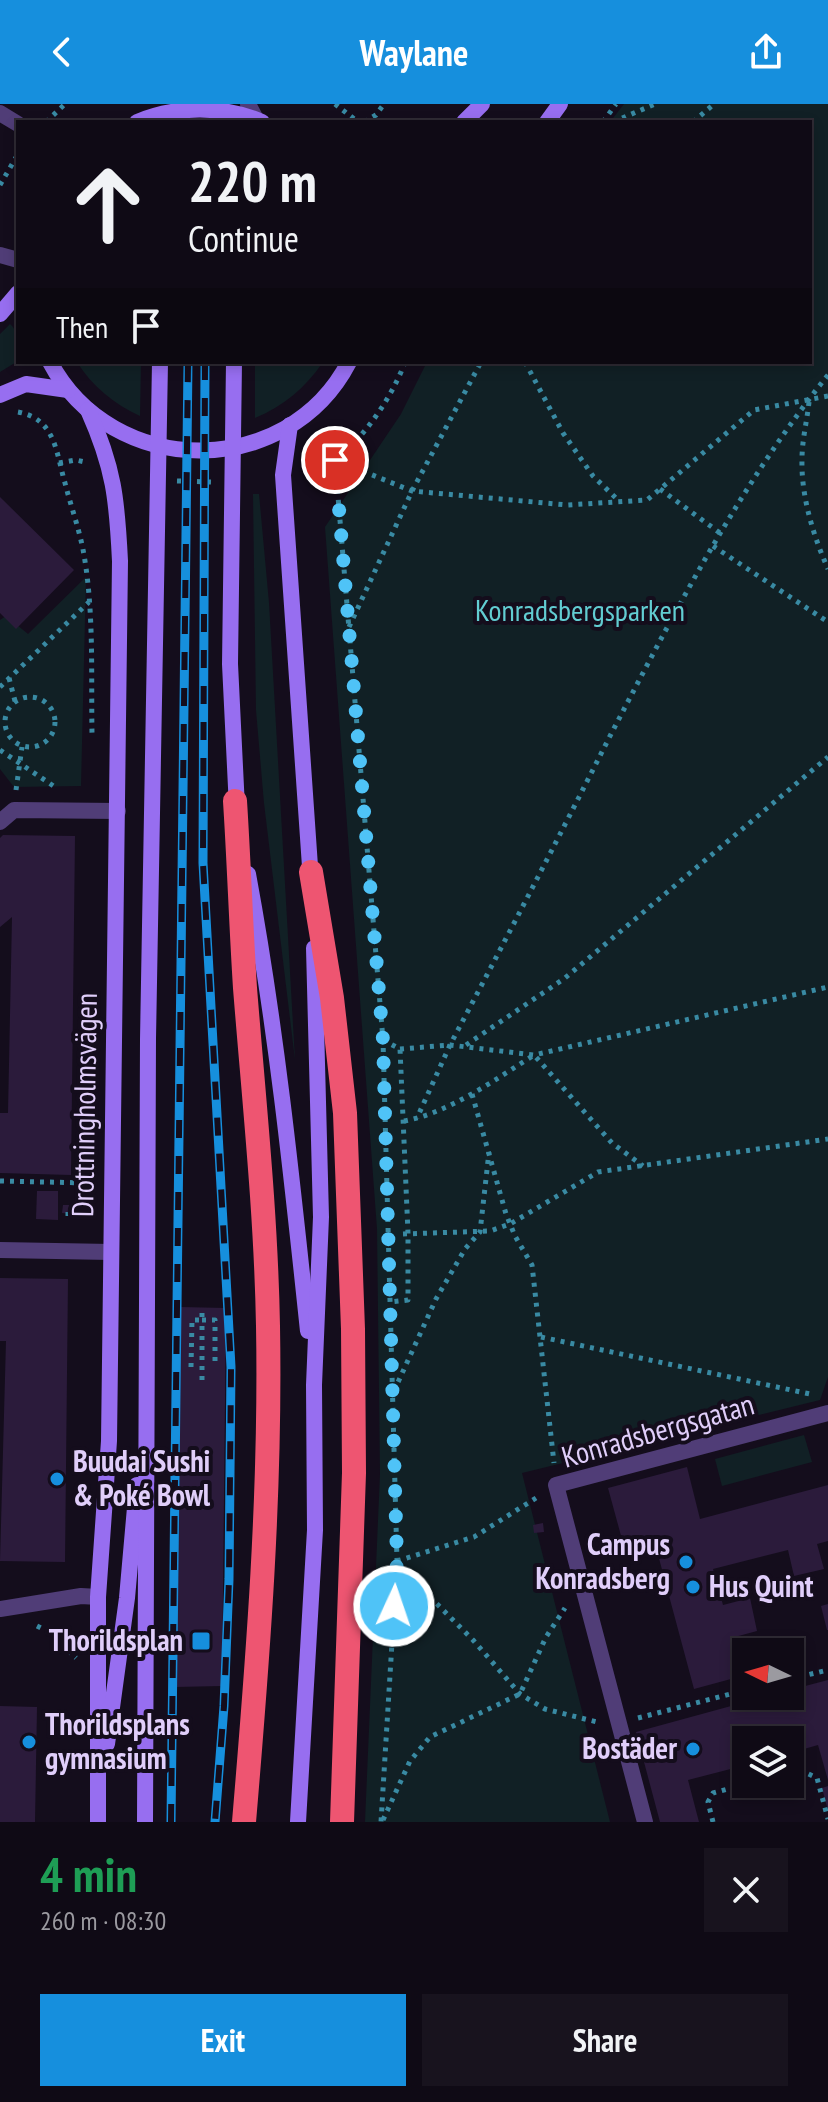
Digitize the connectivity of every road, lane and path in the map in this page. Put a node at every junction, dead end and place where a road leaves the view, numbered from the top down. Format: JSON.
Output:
{"nodes":[{"id":1,"x":65,"y":104,"type":"edge"},
{"id":2,"x":335,"y":104,"type":"edge"},
{"id":3,"x":384,"y":104,"type":"edge"},
{"id":4,"x":482,"y":104,"type":"edge"},
{"id":5,"x":655,"y":104,"type":"edge"},
{"id":6,"x":714,"y":104,"type":"edge"},
{"id":7,"x":144,"y":115,"type":"edge"},
{"id":8,"x":255,"y":115,"type":"edge"},
{"id":9,"x":48,"y":120,"type":"edge"},
{"id":10,"x":355,"y":120,"type":"edge"},
{"id":11,"x":367,"y":120,"type":"edge"},
{"id":12,"x":466,"y":120,"type":"edge"},
{"id":13,"x":618,"y":120,"type":"edge"},
{"id":14,"x":695,"y":120,"type":"edge"},
{"id":15,"x":16,"y":157,"type":"edge"},
{"id":16,"x":0,"y":185,"type":"edge"},
{"id":17,"x":16,"y":295,"type":"edge"},
{"id":18,"x":0,"y":314,"type":"edge"},
{"id":19,"x":51,"y":364,"type":"edge"},
{"id":20,"x":160,"y":364,"type":"edge"},
{"id":21,"x":234,"y":364,"type":"edge"},
{"id":22,"x":348,"y":364,"type":"edge"},
{"id":23,"x":404,"y":364,"type":"edge"},
{"id":24,"x":480,"y":364,"type":"edge"},
{"id":25,"x":526,"y":364,"type":"edge"},
{"id":26,"x":828,"y":375,"type":"edge"},
{"id":27,"x":68,"y":390,"type":"junction"},
{"id":28,"x":0,"y":395,"type":"edge"},
{"id":29,"x":828,"y":396,"type":"edge"},
{"id":30,"x":810,"y":398,"type":"junction"},
{"id":31,"x":88,"y":410,"type":"junction"},
{"id":32,"x":11,"y":412,"type":"dead end"},
{"id":33,"x":290,"y":425,"type":"junction"},
{"id":34,"x":335,"y":460,"type":"junction"},
{"id":35,"x":59,"y":463,"type":"dead end"},
{"id":36,"x":166,"y":479,"type":"dead end"},
{"id":37,"x":217,"y":482,"type":"dead end"},
{"id":38,"x":660,"y":489,"type":"junction"},
{"id":39,"x":412,"y":491,"type":"junction"},
{"id":40,"x":620,"y":501,"type":"junction"},
{"id":41,"x":720,"y":533,"type":"junction"},
{"id":42,"x":713,"y":546,"type":"junction"},
{"id":43,"x":828,"y":569,"type":"edge"},
{"id":44,"x":89,"y":602,"type":"dead end"},
{"id":45,"x":828,"y":622,"type":"edge"},
{"id":46,"x":349,"y":627,"type":"junction"},
{"id":47,"x":9,"y":678,"type":"junction"},
{"id":48,"x":0,"y":687,"type":"edge"},
{"id":49,"x":15,"y":701,"type":"junction"},
{"id":50,"x":22,"y":747,"type":"junction"},
{"id":51,"x":0,"y":750,"type":"edge"},
{"id":52,"x":828,"y":757,"type":"edge"},
{"id":53,"x":19,"y":763,"type":"junction"},
{"id":54,"x":55,"y":786,"type":"dead end"},
{"id":55,"x":235,"y":801,"type":"junction"},
{"id":56,"x":14,"y":810,"type":"junction"},
{"id":57,"x":118,"y":811,"type":"junction"},
{"id":58,"x":0,"y":822,"type":"edge"},
{"id":59,"x":311,"y":872,"type":"junction"},
{"id":60,"x":828,"y":987,"type":"edge"},
{"id":61,"x":383,"y":1040,"type":"junction"},
{"id":62,"x":450,"y":1045,"type":"junction"},
{"id":63,"x":465,"y":1045,"type":"junction"},
{"id":64,"x":400,"y":1049,"type":"junction"},
{"id":65,"x":534,"y":1055,"type":"junction"},
{"id":66,"x":472,"y":1094,"type":"junction"},
{"id":67,"x":417,"y":1119,"type":"junction"},
{"id":68,"x":404,"y":1121,"type":"junction"},
{"id":69,"x":828,"y":1139,"type":"edge"},
{"id":70,"x":489,"y":1151,"type":"junction"},
{"id":71,"x":643,"y":1166,"type":"junction"},
{"id":72,"x":0,"y":1181,"type":"edge"},
{"id":73,"x":49,"y":1183,"type":"junction"},
{"id":74,"x":91,"y":1183,"type":"dead end"},
{"id":75,"x":49,"y":1191,"type":"dead end"},
{"id":76,"x":510,"y":1224,"type":"junction"},
{"id":77,"x":480,"y":1232,"type":"junction"},
{"id":78,"x":406,"y":1234,"type":"junction"},
{"id":79,"x":0,"y":1250,"type":"edge"},
{"id":80,"x":111,"y":1252,"type":"junction"},
{"id":81,"x":390,"y":1302,"type":"junction"},
{"id":82,"x":202,"y":1312,"type":"dead end"},
{"id":83,"x":202,"y":1320,"type":"junction"},
{"id":84,"x":541,"y":1337,"type":"junction"},
{"id":85,"x":191,"y":1367,"type":"dead end"},
{"id":86,"x":203,"y":1367,"type":"dead end"},
{"id":87,"x":215,"y":1367,"type":"dead end"},
{"id":88,"x":202,"y":1380,"type":"dead end"},
{"id":89,"x":146,"y":1382,"type":"junction"},
{"id":90,"x":314,"y":1385,"type":"junction"},
{"id":91,"x":813,"y":1395,"type":"dead end"},
{"id":92,"x":392,"y":1396,"type":"junction"},
{"id":93,"x":828,"y":1413,"type":"edge"},
{"id":94,"x":556,"y":1485,"type":"junction"},
{"id":95,"x":397,"y":1561,"type":"junction"},
{"id":96,"x":396,"y":1575,"type":"junction"},
{"id":97,"x":583,"y":1585,"type":"junction"},
{"id":98,"x":98,"y":1597,"type":"junction"},
{"id":99,"x":0,"y":1608,"type":"edge"},
{"id":100,"x":79,"y":1661,"type":"dead end"},
{"id":101,"x":828,"y":1670,"type":"edge"},
{"id":102,"x":804,"y":1676,"type":"edge"},
{"id":103,"x":520,"y":1694,"type":"junction"},
{"id":104,"x":732,"y":1694,"type":"edge"},
{"id":105,"x":619,"y":1722,"type":"junction"},
{"id":106,"x":804,"y":1772,"type":"edge"},
{"id":107,"x":732,"y":1788,"type":"edge"},
{"id":108,"x":98,"y":1814,"type":"edge"},
{"id":109,"x":828,"y":1819,"type":"edge"},
{"id":110,"x":145,"y":1822,"type":"edge"},
{"id":111,"x":244,"y":1822,"type":"edge"},
{"id":112,"x":298,"y":1822,"type":"edge"},
{"id":113,"x":342,"y":1822,"type":"edge"},
{"id":114,"x":382,"y":1822,"type":"edge"},
{"id":115,"x":645,"y":1822,"type":"edge"},
{"id":116,"x":713,"y":1822,"type":"edge"}],
"edges":[{"from":1,"to":9,"type":"path"},
{"from":2,"to":10,"type":"path"},
{"from":3,"to":11,"type":"path"},
{"from":4,"to":12,"type":"main road"},
{"from":5,"to":13,"type":"path"},
{"from":6,"to":14,"type":"path"},
{"from":7,"to":8,"type":"main road"},
{"from":15,"to":16,"type":"path"},
{"from":17,"to":18,"type":"main road"},
{"from":19,"to":27,"type":"main road"},
{"from":20,"to":89,"type":"main road","name":"Drottningholmsvägen"},
{"from":21,"to":55,"type":"main road"},
{"from":22,"to":33,"type":"main road"},
{"from":23,"to":34,"type":"path"},
{"from":24,"to":39,"type":"path"},
{"from":25,"to":40,"type":"path"},
{"from":26,"to":30,"type":"path"},
{"from":27,"to":28,"type":"main road"},
{"from":27,"to":31,"type":"main road"},
{"from":29,"to":30,"type":"path"},
{"from":30,"to":38,"type":"path"},
{"from":30,"to":41,"type":"path"},
{"from":30,"to":43,"type":"path"},
{"from":31,"to":33,"type":"main road"},
{"from":31,"to":57,"type":"main road","name":"Drottningholmsvägen"},
{"from":32,"to":35,"type":"path"},
{"from":33,"to":59,"type":"main road"},
{"from":34,"to":39,"type":"path"},
{"from":34,"to":46,"type":"path"},
{"from":36,"to":37,"type":"path"},
{"from":38,"to":40,"type":"path"},
{"from":38,"to":41,"type":"path"},
{"from":39,"to":40,"type":"path"},
{"from":39,"to":46,"type":"path"},
{"from":41,"to":42,"type":"path"},
{"from":42,"to":45,"type":"path"},
{"from":42,"to":62,"type":"path"},
{"from":44,"to":47,"type":"path"},
{"from":46,"to":61,"type":"path"},
{"from":47,"to":48,"type":"path"},
{"from":47,"to":49,"type":"path"},
{"from":49,"to":50,"type":"path"},
{"from":49,"to":50,"type":"path"},
{"from":50,"to":53,"type":"path"},
{"from":51,"to":53,"type":"path"},
{"from":52,"to":63,"type":"path"},
{"from":53,"to":54,"type":"path"},
{"from":53,"to":56,"type":"path"},
{"from":55,"to":90,"type":"main road"},
{"from":55,"to":111,"type":"highway"},
{"from":56,"to":57,"type":"street"},
{"from":56,"to":58,"type":"street"},
{"from":57,"to":80,"type":"main road","name":"Drottningholmsvägen"},
{"from":59,"to":90,"type":"main road"},
{"from":59,"to":113,"type":"highway"},
{"from":60,"to":65,"type":"path"},
{"from":61,"to":64,"type":"path"},
{"from":61,"to":81,"type":"path"},
{"from":62,"to":63,"type":"path"},
{"from":62,"to":64,"type":"path"},
{"from":62,"to":67,"type":"path"},
{"from":63,"to":65,"type":"path"},
{"from":64,"to":68,"type":"path"},
{"from":65,"to":66,"type":"path"},
{"from":65,"to":71,"type":"path"},
{"from":66,"to":67,"type":"path"},
{"from":66,"to":70,"type":"path"},
{"from":67,"to":68,"type":"path"},
{"from":68,"to":78,"type":"path"},
{"from":69,"to":71,"type":"path"},
{"from":70,"to":76,"type":"path"},
{"from":70,"to":77,"type":"path"},
{"from":71,"to":76,"type":"path"},
{"from":72,"to":73,"type":"path"},
{"from":73,"to":74,"type":"path"},
{"from":73,"to":75,"type":"path"},
{"from":76,"to":77,"type":"path"},
{"from":76,"to":84,"type":"path"},
{"from":77,"to":78,"type":"path"},
{"from":77,"to":92,"type":"path"},
{"from":78,"to":81,"type":"path"},
{"from":79,"to":80,"type":"street"},
{"from":80,"to":98,"type":"main road","name":"Drottningholmsvägen"},
{"from":81,"to":92,"type":"path"},
{"from":82,"to":83,"type":"path"},
{"from":83,"to":85,"type":"path"},
{"from":83,"to":86,"type":"path"},
{"from":83,"to":87,"type":"path"},
{"from":83,"to":88,"type":"path"},
{"from":84,"to":91,"type":"path"},
{"from":84,"to":94,"type":"path"},
{"from":89,"to":108,"type":"main road","name":"Drottningholmsvägen"},
{"from":89,"to":110,"type":"main road","name":"Drottningholmsvägen"},
{"from":90,"to":112,"type":"main road"},
{"from":92,"to":95,"type":"path"},
{"from":93,"to":94,"type":"street","name":"Konradsbergsgatan"},
{"from":94,"to":95,"type":"path"},
{"from":94,"to":97,"type":"street","name":"Konradsbergsgatan"},
{"from":95,"to":96,"type":"path"},
{"from":96,"to":103,"type":"path"},
{"from":96,"to":114,"type":"path"},
{"from":97,"to":103,"type":"path"},
{"from":97,"to":105,"type":"street","name":"Konradsbergsgatan"},
{"from":98,"to":99,"type":"street"},
{"from":98,"to":108,"type":"main road","name":"Drottningholmsvägen"},
{"from":99,"to":100,"type":"path"},
{"from":101,"to":102,"type":"path"},
{"from":103,"to":105,"type":"path"},
{"from":103,"to":114,"type":"path"},
{"from":104,"to":105,"type":"path"},
{"from":105,"to":115,"type":"street","name":"Konradsbergsgatan"},
{"from":106,"to":109,"type":"path"},
{"from":107,"to":116,"type":"path"}]}
